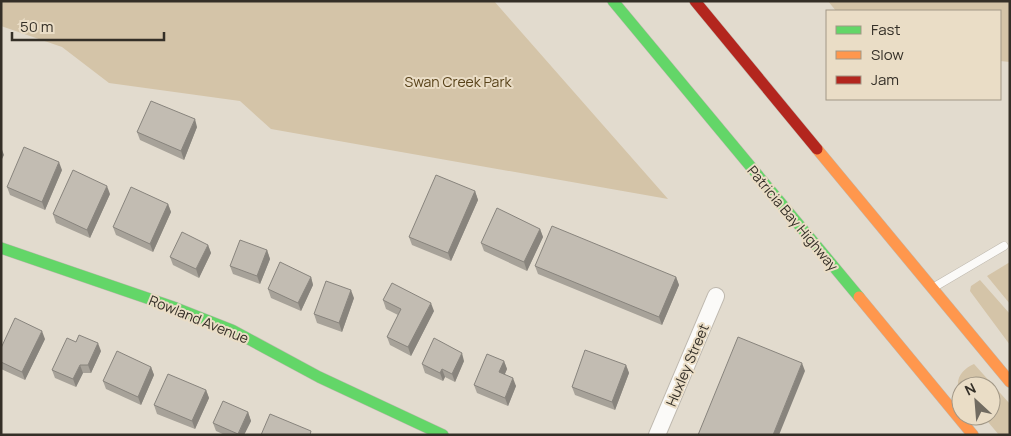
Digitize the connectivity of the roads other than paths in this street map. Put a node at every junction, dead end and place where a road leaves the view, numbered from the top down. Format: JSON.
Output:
{"nodes":[{"id":1,"x":613,"y":1,"type":"edge"},
{"id":2,"x":695,"y":1,"type":"edge"},
{"id":3,"x":1004,"y":246,"type":"dead end"},
{"id":4,"x":1,"y":248,"type":"edge"},
{"id":5,"x":932,"y":288,"type":"junction"},
{"id":6,"x":716,"y":296,"type":"dead end"},
{"id":7,"x":1010,"y":382,"type":"edge"},
{"id":8,"x":443,"y":435,"type":"edge"},
{"id":9,"x":657,"y":435,"type":"edge"},
{"id":10,"x":973,"y":435,"type":"edge"}],
"edges":[{"from":1,"to":10,"type":"main road","name":"Patricia Bay Highway"},
{"from":2,"to":5,"type":"main road"},
{"from":3,"to":5,"type":"lane"},
{"from":4,"to":8,"type":"main road","name":"Rowland Avenue"},
{"from":5,"to":7,"type":"main road"},
{"from":6,"to":9,"type":"street","name":"Huxley Street"}]}
